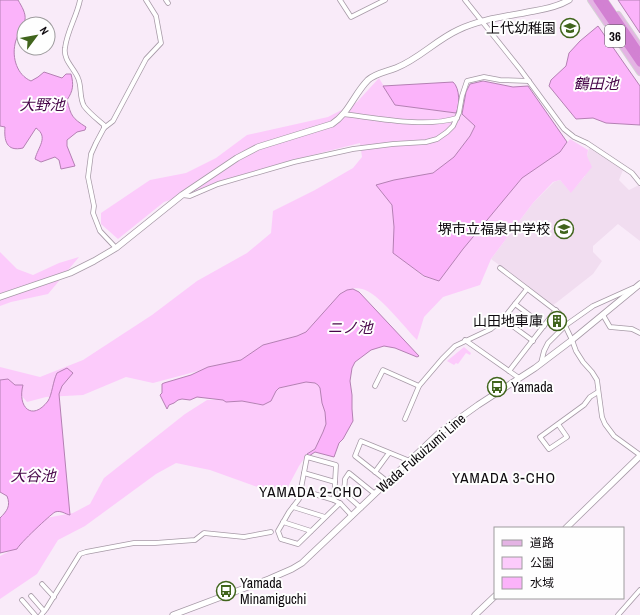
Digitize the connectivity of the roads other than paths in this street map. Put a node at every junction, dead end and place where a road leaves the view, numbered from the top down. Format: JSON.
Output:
{"nodes":[{"id":1,"x":80,"y":0,"type":"edge"},
{"id":2,"x":146,"y":0,"type":"edge"},
{"id":3,"x":340,"y":0,"type":"edge"},
{"id":4,"x":385,"y":0,"type":"edge"},
{"id":5,"x":465,"y":0,"type":"edge"},
{"id":6,"x":569,"y":0,"type":"edge"},
{"id":7,"x":591,"y":0,"type":"edge"},
{"id":8,"x":597,"y":0,"type":"edge"},
{"id":9,"x":604,"y":0,"type":"edge"},
{"id":10,"x":608,"y":0,"type":"edge"},
{"id":11,"x":482,"y":22,"type":"junction"},
{"id":12,"x":640,"y":46,"type":"edge"},
{"id":13,"x":640,"y":53,"type":"edge"},
{"id":14,"x":640,"y":63,"type":"edge"},
{"id":15,"x":640,"y":72,"type":"edge"},
{"id":16,"x":529,"y":81,"type":"junction"},
{"id":17,"x":344,"y":114,"type":"junction"},
{"id":18,"x":457,"y":118,"type":"junction"},
{"id":19,"x":104,"y":128,"type":"junction"},
{"id":20,"x":640,"y":183,"type":"edge"},
{"id":21,"x":182,"y":195,"type":"junction"},
{"id":22,"x":116,"y":248,"type":"junction"},
{"id":23,"x":500,"y":268,"type":"dead end"},
{"id":24,"x":639,"y":285,"type":"edge"},
{"id":25,"x":527,"y":289,"type":"junction"},
{"id":26,"x":0,"y":297,"type":"edge"},
{"id":27,"x":515,"y":304,"type":"junction"},
{"id":28,"x":556,"y":310,"type":"junction"},
{"id":29,"x":603,"y":315,"type":"junction"},
{"id":30,"x":503,"y":319,"type":"junction"},
{"id":31,"x":544,"y":326,"type":"junction"},
{"id":32,"x":566,"y":326,"type":"junction"},
{"id":33,"x":640,"y":333,"type":"edge"},
{"id":34,"x":466,"y":340,"type":"junction"},
{"id":35,"x":572,"y":340,"type":"junction"},
{"id":36,"x":533,"y":341,"type":"junction"},
{"id":37,"x":541,"y":363,"type":"junction"},
{"id":38,"x":509,"y":371,"type":"junction"},
{"id":39,"x":519,"y":378,"type":"junction"},
{"id":40,"x":375,"y":386,"type":"dead end"},
{"id":41,"x":419,"y":386,"type":"junction"},
{"id":42,"x":598,"y":392,"type":"junction"},
{"id":43,"x":405,"y":419,"type":"dead end"},
{"id":44,"x":558,"y":424,"type":"junction"},
{"id":45,"x":389,"y":453,"type":"junction"},
{"id":46,"x":640,"y":456,"type":"edge"},
{"id":47,"x":410,"y":461,"type":"junction"},
{"id":48,"x":375,"y":472,"type":"junction"},
{"id":49,"x":304,"y":473,"type":"junction"},
{"id":50,"x":335,"y":482,"type":"junction"},
{"id":51,"x":388,"y":482,"type":"junction"},
{"id":52,"x":301,"y":490,"type":"junction"},
{"id":53,"x":374,"y":494,"type":"junction"},
{"id":54,"x":334,"y":500,"type":"junction"},
{"id":55,"x":340,"y":503,"type":"junction"},
{"id":56,"x":293,"y":507,"type":"junction"},
{"id":57,"x":360,"y":508,"type":"junction"},
{"id":58,"x":352,"y":516,"type":"junction"},
{"id":59,"x":325,"y":517,"type":"junction"},
{"id":60,"x":283,"y":522,"type":"junction"},
{"id":61,"x":567,"y":527,"type":"edge"},
{"id":62,"x":311,"y":531,"type":"junction"},
{"id":63,"x":271,"y":532,"type":"dead end"},
{"id":64,"x":42,"y":584,"type":"dead end"},
{"id":65,"x":640,"y":590,"type":"edge"},
{"id":66,"x":31,"y":596,"type":"dead end"},
{"id":67,"x":54,"y":597,"type":"junction"},
{"id":68,"x":494,"y":597,"type":"edge"},
{"id":69,"x":22,"y":600,"type":"dead end"},
{"id":70,"x":44,"y":611,"type":"junction"},
{"id":71,"x":35,"y":615,"type":"edge"},
{"id":72,"x":40,"y":615,"type":"edge"},
{"id":73,"x":174,"y":615,"type":"edge"},
{"id":74,"x":475,"y":615,"type":"edge"},
{"id":75,"x":618,"y":615,"type":"edge"}],
"edges":[{"from":1,"to":19,"type":"street"},
{"from":2,"to":19,"type":"street"},
{"from":3,"to":4,"type":"street"},
{"from":5,"to":11,"type":"street"},
{"from":6,"to":11,"type":"main road"},
{"from":7,"to":15,"type":"main road","number":"36"},
{"from":8,"to":14,"type":"highway"},
{"from":9,"to":13,"type":"highway"},
{"from":10,"to":12,"type":"main road","number":"36"},
{"from":11,"to":16,"type":"street"},
{"from":11,"to":17,"type":"main road"},
{"from":16,"to":18,"type":"street"},
{"from":16,"to":20,"type":"street"},
{"from":17,"to":18,"type":"street"},
{"from":17,"to":21,"type":"main road"},
{"from":18,"to":21,"type":"street"},
{"from":19,"to":22,"type":"street"},
{"from":21,"to":22,"type":"main road"},
{"from":22,"to":26,"type":"main road"},
{"from":23,"to":25,"type":"street"},
{"from":24,"to":29,"type":"main road","name":"Wada Fukuizumi Line"},
{"from":24,"to":32,"type":"street"},
{"from":25,"to":27,"type":"street"},
{"from":25,"to":28,"type":"street"},
{"from":27,"to":30,"type":"street"},
{"from":27,"to":31,"type":"street"},
{"from":28,"to":31,"type":"street"},
{"from":28,"to":32,"type":"street"},
{"from":29,"to":33,"type":"street"},
{"from":29,"to":35,"type":"main road","name":"Wada Fukuizumi Line"},
{"from":30,"to":34,"type":"street"},
{"from":30,"to":36,"type":"street"},
{"from":31,"to":36,"type":"street"},
{"from":32,"to":35,"type":"street"},
{"from":32,"to":37,"type":"street"},
{"from":34,"to":38,"type":"street"},
{"from":34,"to":41,"type":"street"},
{"from":35,"to":37,"type":"main road","name":"Wada Fukuizumi Line"},
{"from":35,"to":42,"type":"street"},
{"from":36,"to":38,"type":"street"},
{"from":37,"to":39,"type":"main road","name":"Wada Fukuizumi Line"},
{"from":38,"to":39,"type":"street"},
{"from":39,"to":47,"type":"main road","name":"Wada Fukuizumi Line"},
{"from":40,"to":41,"type":"street"},
{"from":41,"to":43,"type":"street"},
{"from":42,"to":44,"type":"street"},
{"from":42,"to":46,"type":"street"},
{"from":44,"to":44,"type":"street"},
{"from":45,"to":47,"type":"street"},
{"from":45,"to":48,"type":"street"},
{"from":45,"to":48,"type":"street"},
{"from":46,"to":61,"type":"main road"},
{"from":47,"to":51,"type":"main road","name":"Wada Fukuizumi Line"},
{"from":48,"to":51,"type":"street"},
{"from":49,"to":50,"type":"street"},
{"from":49,"to":50,"type":"street"},
{"from":49,"to":52,"type":"street"},
{"from":50,"to":54,"type":"street"},
{"from":51,"to":53,"type":"main road","name":"Wada Fukuizumi Line"},
{"from":52,"to":54,"type":"street"},
{"from":52,"to":56,"type":"street"},
{"from":53,"to":57,"type":"main road","name":"Wada Fukuizumi Line"},
{"from":53,"to":57,"type":"street"},
{"from":54,"to":55,"type":"street"},
{"from":55,"to":58,"type":"street"},
{"from":55,"to":59,"type":"street"},
{"from":56,"to":59,"type":"street"},
{"from":56,"to":60,"type":"street"},
{"from":57,"to":58,"type":"main road","name":"Wada Fukuizumi Line"},
{"from":58,"to":73,"type":"main road","name":"Wada Fukuizumi Line"},
{"from":59,"to":62,"type":"street"},
{"from":60,"to":62,"type":"street"},
{"from":60,"to":62,"type":"street"},
{"from":63,"to":67,"type":"street"},
{"from":64,"to":67,"type":"street"},
{"from":65,"to":75,"type":"street"},
{"from":66,"to":70,"type":"street"},
{"from":67,"to":70,"type":"street"},
{"from":68,"to":74,"type":"main road"},
{"from":69,"to":71,"type":"street"},
{"from":70,"to":72,"type":"street"}]}
